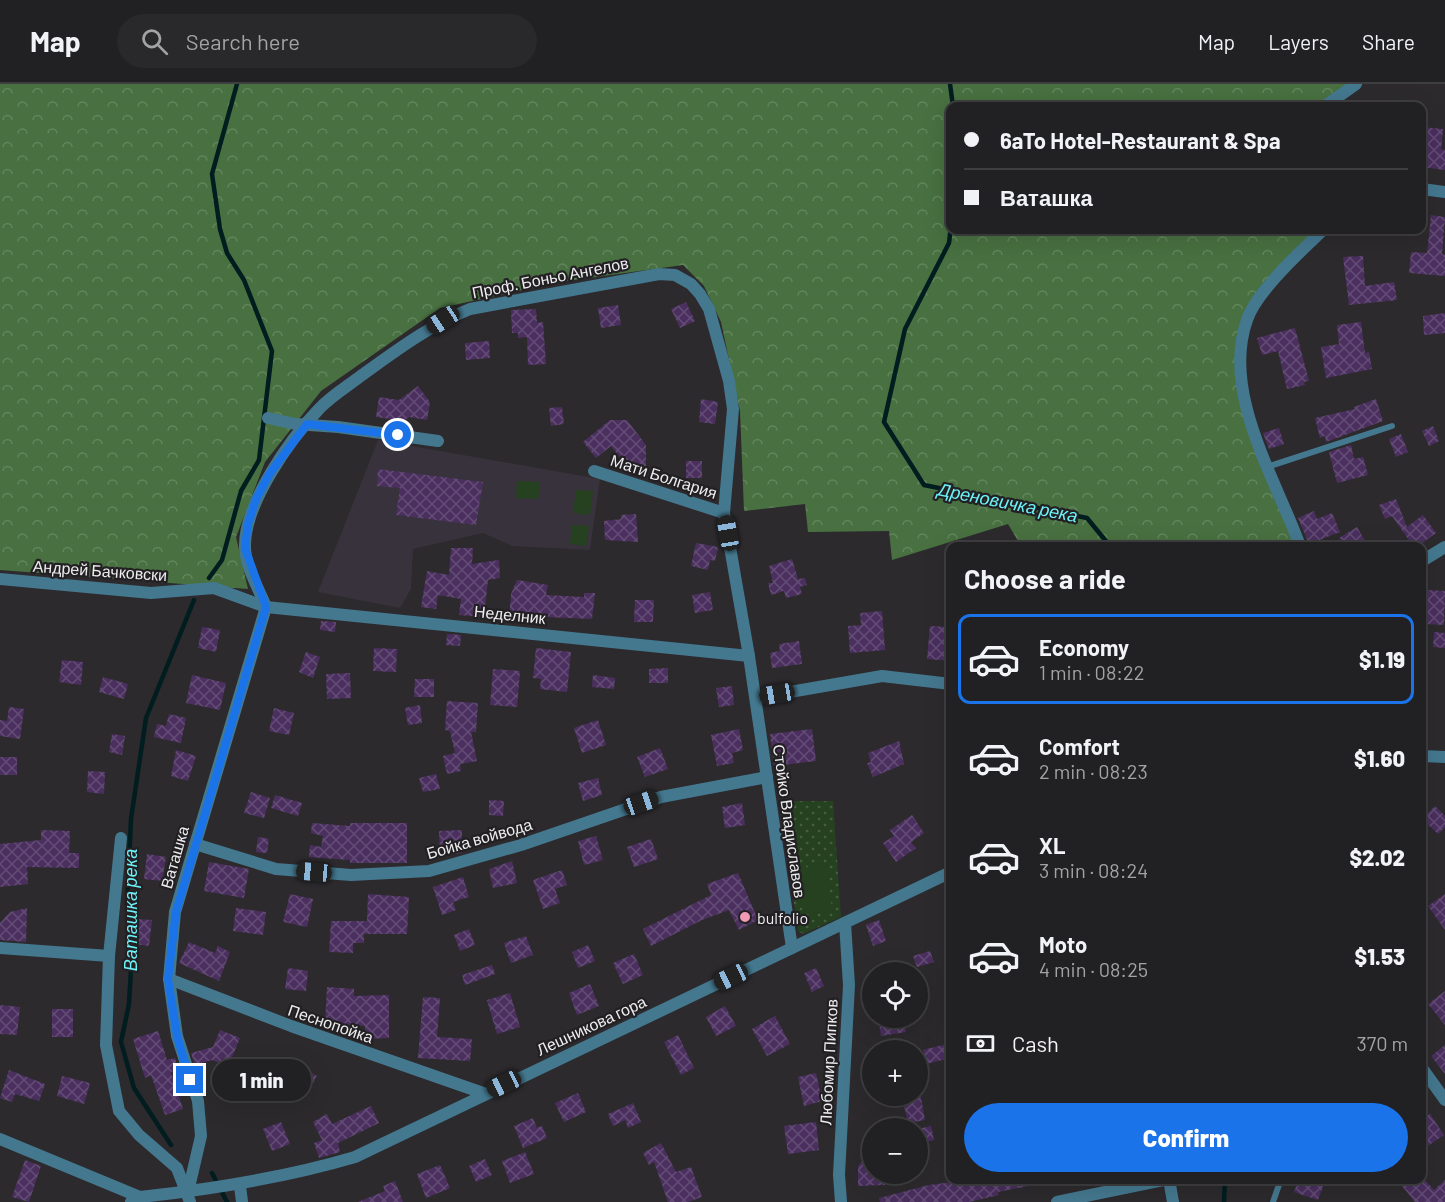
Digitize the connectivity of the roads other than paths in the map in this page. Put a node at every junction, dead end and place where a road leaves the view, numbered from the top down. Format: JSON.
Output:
{"nodes":[{"id":1,"x":1356,"y":84,"type":"edge"},
{"id":2,"x":1331,"y":102,"type":"edge"},
{"id":3,"x":1426,"y":190,"type":"edge"},
{"id":4,"x":1445,"y":192,"type":"edge"},
{"id":5,"x":1319,"y":234,"type":"edge"},
{"id":6,"x":691,"y":284,"type":"joint"},
{"id":7,"x":268,"y":418,"type":"dead end"},
{"id":8,"x":307,"y":424,"type":"junction"},
{"id":9,"x":1392,"y":426,"type":"dead end"},
{"id":10,"x":438,"y":441,"type":"dead end"},
{"id":11,"x":1267,"y":467,"type":"junction"},
{"id":12,"x":594,"y":471,"type":"dead end"},
{"id":13,"x":724,"y":513,"type":"junction"},
{"id":14,"x":1298,"y":542,"type":"edge"},
{"id":15,"x":1445,"y":547,"type":"edge"},
{"id":16,"x":1426,"y":559,"type":"edge"},
{"id":17,"x":0,"y":579,"type":"edge"},
{"id":18,"x":266,"y":607,"type":"junction"},
{"id":19,"x":749,"y":656,"type":"junction"},
{"id":20,"x":946,"y":683,"type":"edge"},
{"id":21,"x":756,"y":698,"type":"junction"},
{"id":22,"x":1426,"y":756,"type":"edge"},
{"id":23,"x":1445,"y":757,"type":"edge"},
{"id":24,"x":767,"y":777,"type":"junction"},
{"id":25,"x":121,"y":838,"type":"dead end"},
{"id":26,"x":195,"y":844,"type":"junction"},
{"id":27,"x":946,"y":874,"type":"edge"},
{"id":28,"x":845,"y":923,"type":"junction"},
{"id":29,"x":0,"y":948,"type":"edge"},
{"id":30,"x":792,"y":948,"type":"junction"},
{"id":31,"x":109,"y":956,"type":"junction"},
{"id":32,"x":168,"y":979,"type":"junction"},
{"id":33,"x":1426,"y":1074,"type":"edge"},
{"id":34,"x":483,"y":1093,"type":"junction"},
{"id":35,"x":1445,"y":1100,"type":"edge"},
{"id":36,"x":0,"y":1139,"type":"edge"},
{"id":37,"x":1145,"y":1184,"type":"edge"},
{"id":38,"x":1170,"y":1184,"type":"edge"},
{"id":39,"x":1279,"y":1184,"type":"edge"},
{"id":40,"x":240,"y":1186,"type":"junction"},
{"id":41,"x":189,"y":1197,"type":"edge"},
{"id":42,"x":136,"y":1200,"type":"edge"},
{"id":43,"x":242,"y":1202,"type":"edge"},
{"id":44,"x":841,"y":1202,"type":"edge"},
{"id":45,"x":1057,"y":1202,"type":"edge"},
{"id":46,"x":1173,"y":1202,"type":"edge"},
{"id":47,"x":1273,"y":1202,"type":"edge"}],
"edges":[{"from":1,"to":2,"type":"street"},
{"from":3,"to":4,"type":"street"},
{"from":5,"to":11,"type":"street"},
{"from":6,"to":8,"type":"street","name":"Проф. Боньо Ангелов"},
{"from":6,"to":13,"type":"street","name":"Стойко Владиславов"},
{"from":7,"to":8,"type":"street"},
{"from":8,"to":10,"type":"street"},
{"from":8,"to":18,"type":"street","name":"Проф. Боньо Ангелов"},
{"from":9,"to":11,"type":"lane"},
{"from":11,"to":14,"type":"street"},
{"from":12,"to":13,"type":"street","name":"Мати Болгария"},
{"from":13,"to":19,"type":"street","name":"Стойко Владиславов"},
{"from":15,"to":16,"type":"street"},
{"from":17,"to":18,"type":"street","name":"Андрей Бачковски"},
{"from":18,"to":19,"type":"street","name":"Неделник"},
{"from":18,"to":26,"type":"street","name":"Ваташка"},
{"from":19,"to":21,"type":"street","name":"Стойко Владиславов"},
{"from":20,"to":21,"type":"street"},
{"from":21,"to":24,"type":"street","name":"Стойко Владиславов"},
{"from":22,"to":23,"type":"street"},
{"from":24,"to":26,"type":"street","name":"Бойка войвода"},
{"from":24,"to":30,"type":"street","name":"Стойко Владиславов"},
{"from":25,"to":31,"type":"street"},
{"from":26,"to":32,"type":"street","name":"Ваташка"},
{"from":27,"to":28,"type":"street","name":"Лешникова гора"},
{"from":28,"to":30,"type":"street","name":"Лешникова гора"},
{"from":28,"to":44,"type":"street","name":"Любомир Пипков"},
{"from":29,"to":31,"type":"street"},
{"from":30,"to":34,"type":"street","name":"Лешникова гора"},
{"from":31,"to":41,"type":"street"},
{"from":32,"to":34,"type":"street","name":"Песнопойка"},
{"from":32,"to":41,"type":"street","name":"Ваташка"},
{"from":33,"to":35,"type":"street"},
{"from":34,"to":40,"type":"street","name":"Лешникова гора"},
{"from":36,"to":42,"type":"street"},
{"from":37,"to":45,"type":"street"},
{"from":38,"to":46,"type":"street"},
{"from":39,"to":47,"type":"lane"},
{"from":40,"to":41,"type":"street","name":"Лешникова гора"},
{"from":40,"to":43,"type":"street"},
{"from":41,"to":42,"type":"street","name":"Лешникова гора"}]}
